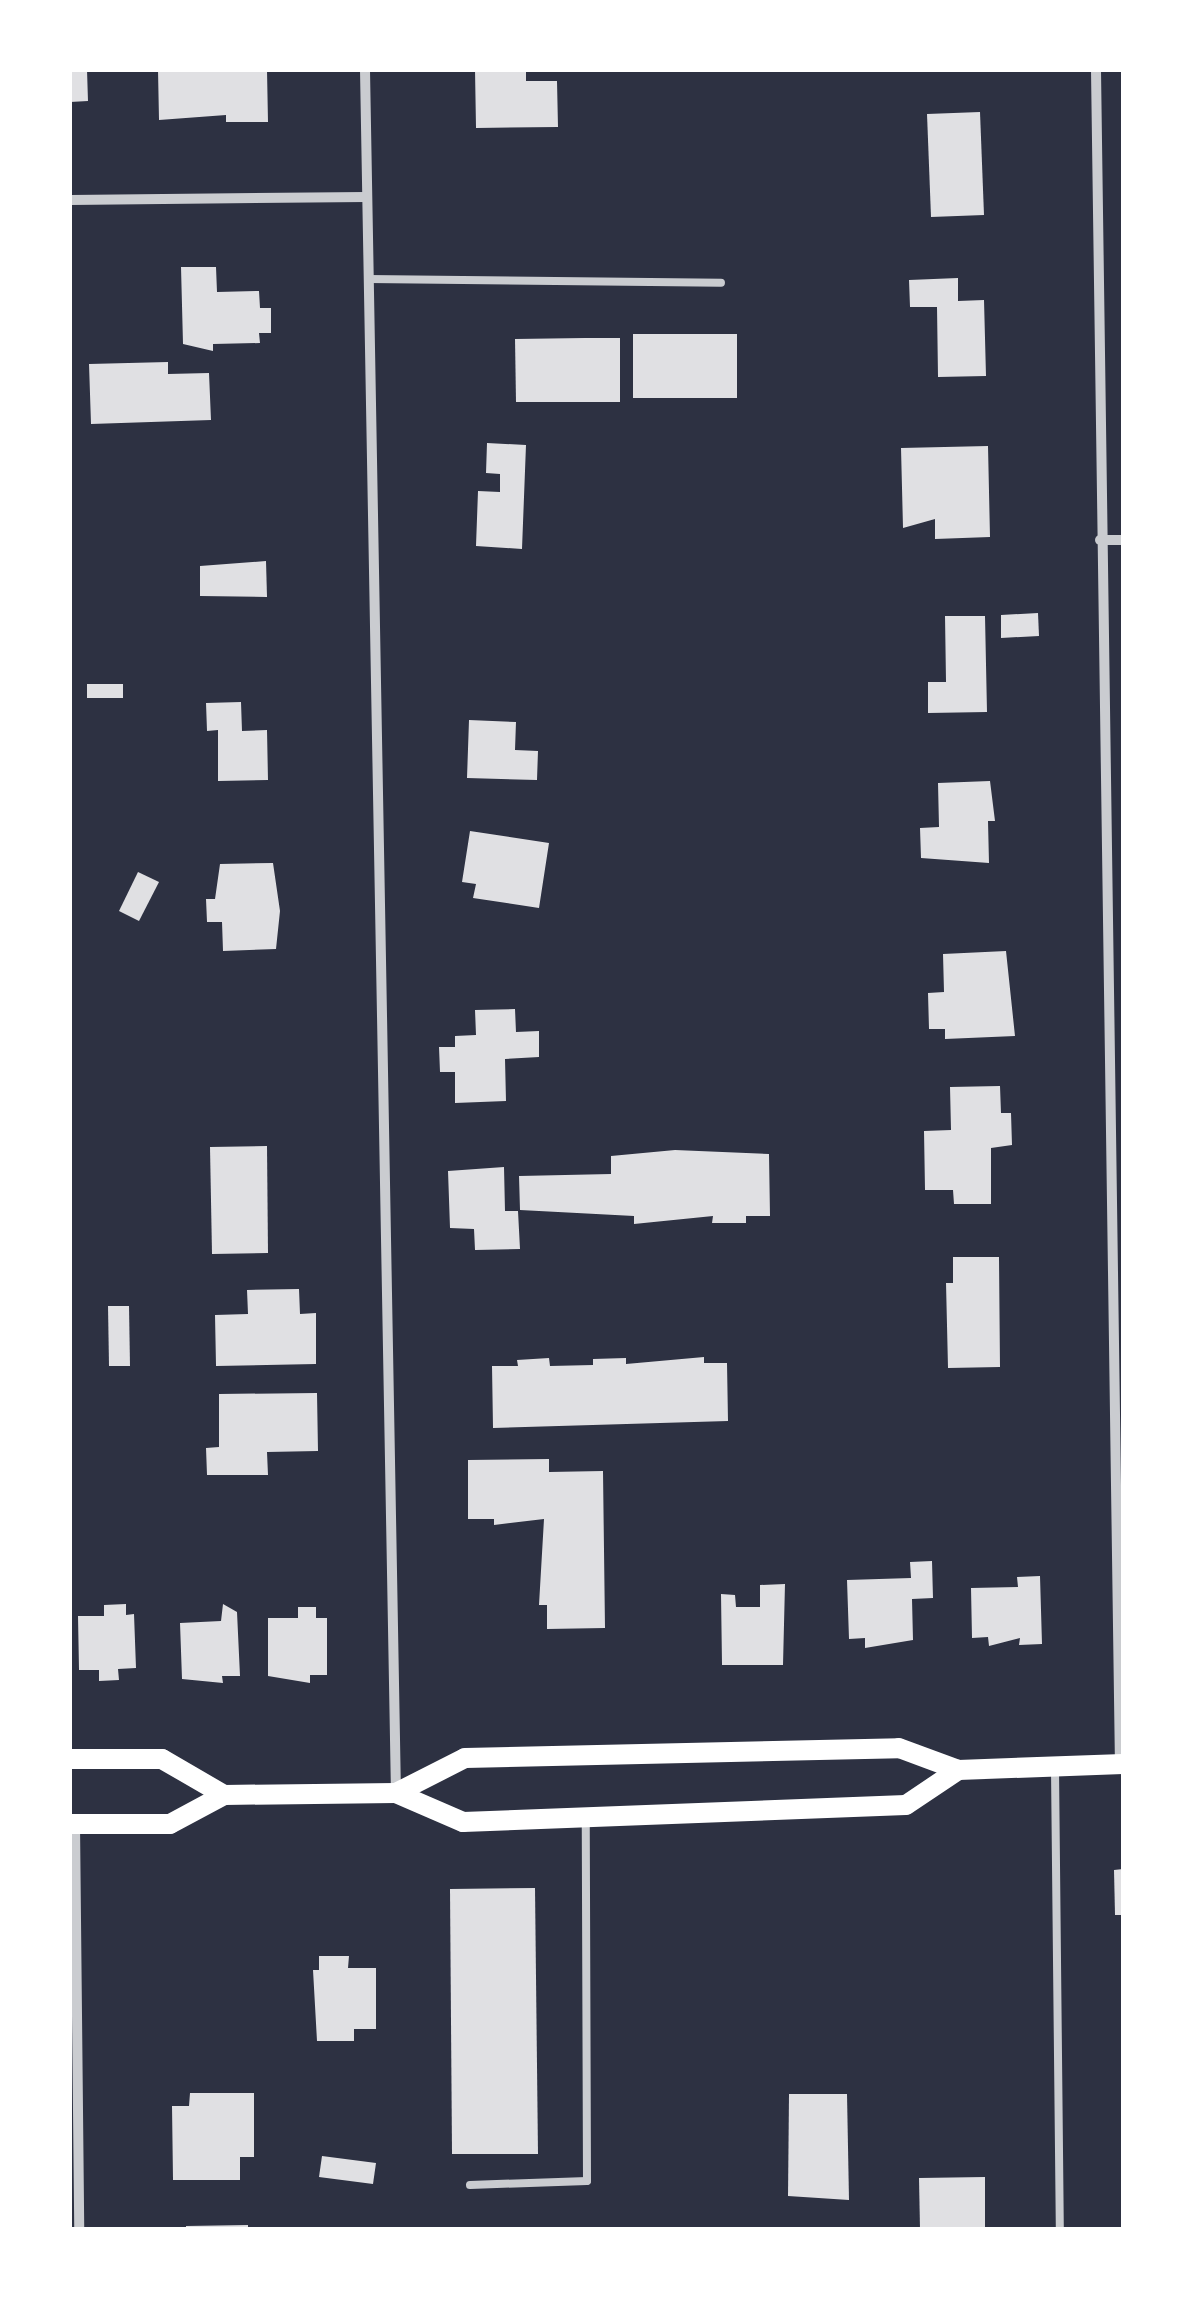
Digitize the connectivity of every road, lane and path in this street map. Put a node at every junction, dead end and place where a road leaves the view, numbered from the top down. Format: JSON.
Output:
{"nodes":[{"id":1,"x":365,"y":70,"type":"edge"},
{"id":2,"x":1096,"y":70,"type":"edge"},
{"id":3,"x":366,"y":197,"type":"junction"},
{"id":4,"x":70,"y":200,"type":"edge"},
{"id":5,"x":368,"y":278,"type":"junction"},
{"id":6,"x":722,"y":283,"type":"dead end"},
{"id":7,"x":1100,"y":540,"type":"junction"},
{"id":8,"x":1123,"y":540,"type":"edge"},
{"id":9,"x":70,"y":1759,"type":"edge"},
{"id":10,"x":1121,"y":1764,"type":"edge"},
{"id":11,"x":1055,"y":1766,"type":"junction"},
{"id":12,"x":958,"y":1770,"type":"junction"},
{"id":13,"x":396,"y":1793,"type":"junction"},
{"id":14,"x":224,"y":1795,"type":"junction"},
{"id":15,"x":586,"y":1818,"type":"junction"},
{"id":16,"x":73,"y":1824,"type":"edge"},
{"id":17,"x":470,"y":2185,"type":"dead end"},
{"id":18,"x":78,"y":2229,"type":"edge"},
{"id":19,"x":1060,"y":2229,"type":"edge"}],
"edges":[{"from":1,"to":3,"type":"street"},
{"from":2,"to":7,"type":"street"},
{"from":3,"to":4,"type":"street"},
{"from":3,"to":5,"type":"street"},
{"from":5,"to":6,"type":"lane"},
{"from":5,"to":13,"type":"street"},
{"from":7,"to":8,"type":"street"},
{"from":7,"to":10,"type":"street"},
{"from":9,"to":14,"type":"main road"},
{"from":10,"to":11,"type":"main road"},
{"from":11,"to":12,"type":"main road"},
{"from":11,"to":19,"type":"lane"},
{"from":12,"to":13,"type":"main road"},
{"from":12,"to":15,"type":"main road"},
{"from":13,"to":14,"type":"main road"},
{"from":13,"to":15,"type":"main road"},
{"from":14,"to":16,"type":"main road"},
{"from":15,"to":17,"type":"lane"},
{"from":16,"to":18,"type":"street"}]}
